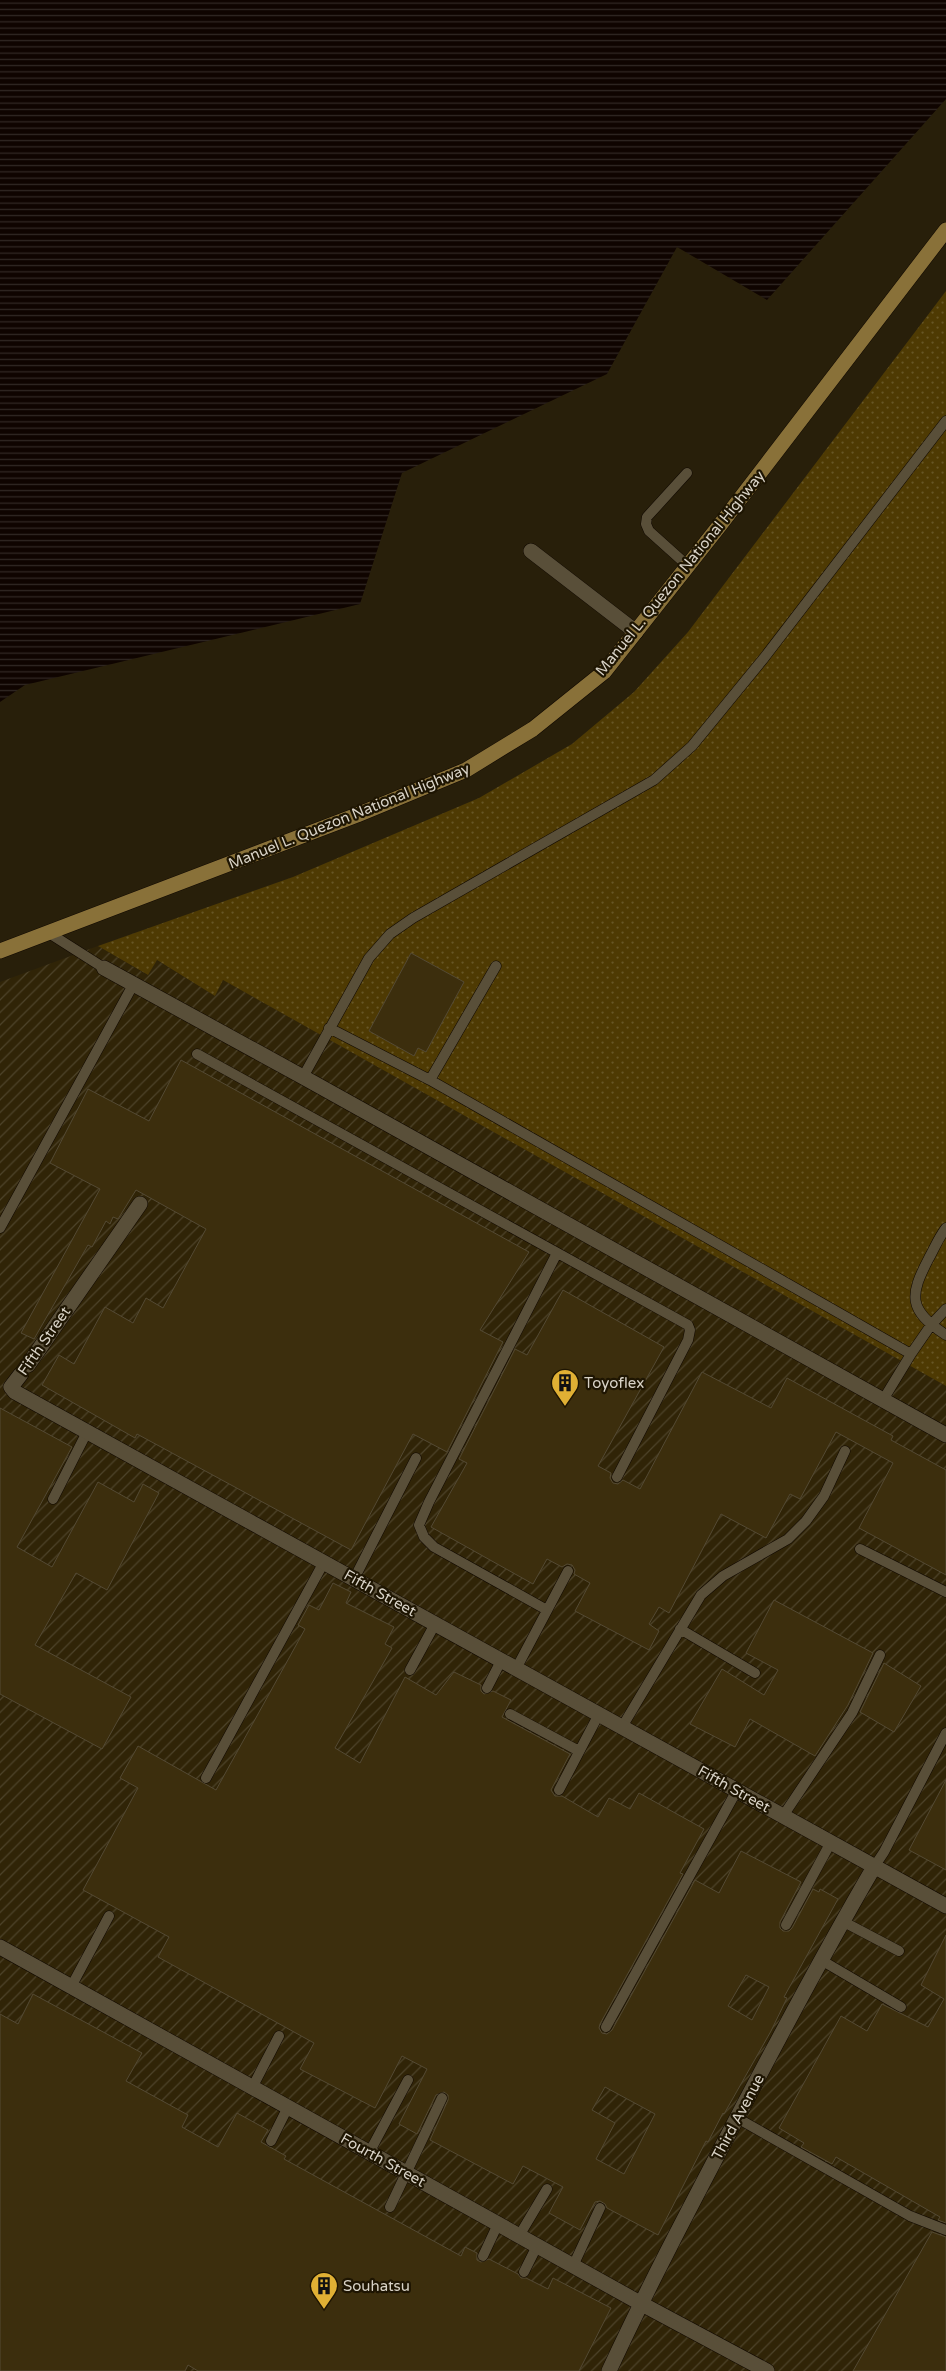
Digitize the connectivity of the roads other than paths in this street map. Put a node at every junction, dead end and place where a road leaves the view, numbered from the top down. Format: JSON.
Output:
{"nodes":[{"id":1,"x":946,"y":230,"type":"edge"},
{"id":2,"x":946,"y":420,"type":"edge"},
{"id":3,"x":687,"y":473,"type":"dead end"},
{"id":4,"x":531,"y":551,"type":"dead end"},
{"id":5,"x":688,"y":566,"type":"junction"},
{"id":6,"x":636,"y":632,"type":"junction"},
{"id":7,"x":49,"y":933,"type":"junction"},
{"id":8,"x":0,"y":951,"type":"edge"},
{"id":9,"x":496,"y":966,"type":"dead end"},
{"id":10,"x":104,"y":968,"type":"joint"},
{"id":11,"x":133,"y":985,"type":"junction"},
{"id":12,"x":329,"y":1028,"type":"junction"},
{"id":13,"x":197,"y":1054,"type":"dead end"},
{"id":14,"x":303,"y":1077,"type":"junction"},
{"id":15,"x":430,"y":1080,"type":"junction"},
{"id":16,"x":140,"y":1204,"type":"dead end"},
{"id":17,"x":0,"y":1228,"type":"edge"},
{"id":18,"x":946,"y":1228,"type":"edge"},
{"id":19,"x":557,"y":1253,"type":"junction"},
{"id":20,"x":946,"y":1308,"type":"edge"},
{"id":21,"x":931,"y":1325,"type":"junction"},
{"id":22,"x":946,"y":1335,"type":"edge"},
{"id":23,"x":911,"y":1354,"type":"junction"},
{"id":24,"x":883,"y":1400,"type":"junction"},
{"id":25,"x":88,"y":1432,"type":"junction"},
{"id":26,"x":946,"y":1435,"type":"edge"},
{"id":27,"x":845,"y":1451,"type":"dead end"},
{"id":28,"x":416,"y":1458,"type":"dead end"},
{"id":29,"x":617,"y":1477,"type":"dead end"},
{"id":30,"x":53,"y":1499,"type":"dead end"},
{"id":31,"x":860,"y":1549,"type":"dead end"},
{"id":32,"x":324,"y":1562,"type":"junction"},
{"id":33,"x":568,"y":1571,"type":"dead end"},
{"id":34,"x":354,"y":1579,"type":"junction"},
{"id":35,"x":946,"y":1592,"type":"edge"},
{"id":36,"x":547,"y":1610,"type":"junction"},
{"id":37,"x":435,"y":1624,"type":"junction"},
{"id":38,"x":680,"y":1630,"type":"junction"},
{"id":39,"x":880,"y":1655,"type":"dead end"},
{"id":40,"x":501,"y":1661,"type":"junction"},
{"id":41,"x":516,"y":1669,"type":"junction"},
{"id":42,"x":410,"y":1670,"type":"dead end"},
{"id":43,"x":755,"y":1673,"type":"dead end"},
{"id":44,"x":487,"y":1688,"type":"dead end"},
{"id":45,"x":510,"y":1714,"type":"dead end"},
{"id":46,"x":598,"y":1714,"type":"junction"},
{"id":47,"x":622,"y":1727,"type":"junction"},
{"id":48,"x":946,"y":1733,"type":"edge"},
{"id":49,"x":579,"y":1751,"type":"junction"},
{"id":50,"x":206,"y":1778,"type":"dead end"},
{"id":51,"x":559,"y":1790,"type":"dead end"},
{"id":52,"x":737,"y":1790,"type":"junction"},
{"id":53,"x":783,"y":1816,"type":"junction"},
{"id":54,"x":831,"y":1842,"type":"junction"},
{"id":55,"x":874,"y":1866,"type":"junction"},
{"id":56,"x":946,"y":1906,"type":"edge"},
{"id":57,"x":108,"y":1916,"type":"dead end"},
{"id":58,"x":842,"y":1921,"type":"junction"},
{"id":59,"x":786,"y":1925,"type":"dead end"},
{"id":60,"x":0,"y":1947,"type":"edge"},
{"id":61,"x":899,"y":1951,"type":"dead end"},
{"id":62,"x":821,"y":1960,"type":"junction"},
{"id":63,"x":70,"y":1987,"type":"junction"},
{"id":64,"x":901,"y":2007,"type":"dead end"},
{"id":65,"x":606,"y":2027,"type":"dead end"},
{"id":66,"x":279,"y":2036,"type":"dead end"},
{"id":67,"x":408,"y":2080,"type":"dead end"},
{"id":68,"x":252,"y":2088,"type":"junction"},
{"id":69,"x":442,"y":2098,"type":"dead end"},
{"id":70,"x":288,"y":2107,"type":"junction"},
{"id":71,"x":737,"y":2118,"type":"junction"},
{"id":72,"x":271,"y":2141,"type":"dead end"},
{"id":73,"x":369,"y":2153,"type":"junction"},
{"id":74,"x":407,"y":2174,"type":"junction"},
{"id":75,"x":547,"y":2189,"type":"dead end"},
{"id":76,"x":390,"y":2207,"type":"dead end"},
{"id":77,"x":600,"y":2208,"type":"dead end"},
{"id":78,"x":498,"y":2224,"type":"junction"},
{"id":79,"x":946,"y":2230,"type":"edge"},
{"id":80,"x":519,"y":2236,"type":"junction"},
{"id":81,"x":537,"y":2246,"type":"junction"},
{"id":82,"x":483,"y":2256,"type":"dead end"},
{"id":83,"x":573,"y":2266,"type":"junction"},
{"id":84,"x":524,"y":2272,"type":"dead end"},
{"id":85,"x":640,"y":2303,"type":"junction"},
{"id":86,"x":609,"y":2371,"type":"edge"},
{"id":87,"x":767,"y":2371,"type":"edge"}],
"edges":[{"from":1,"to":5,"type":"main road","name":"Manuel L. Quezon National Highway"},
{"from":2,"to":12,"type":"lane"},
{"from":3,"to":5,"type":"lane"},
{"from":4,"to":6,"type":"street"},
{"from":5,"to":6,"type":"main road","name":"Manuel L. Quezon National Highway"},
{"from":6,"to":7,"type":"main road","name":"Manuel L. Quezon National Highway"},
{"from":7,"to":8,"type":"main road","name":"Manuel L. Quezon National Highway"},
{"from":7,"to":10,"type":"lane"},
{"from":9,"to":15,"type":"lane"},
{"from":10,"to":11,"type":"street"},
{"from":11,"to":14,"type":"street"},
{"from":11,"to":17,"type":"lane"},
{"from":12,"to":14,"type":"lane"},
{"from":12,"to":15,"type":"lane"},
{"from":13,"to":19,"type":"lane"},
{"from":14,"to":24,"type":"street"},
{"from":15,"to":23,"type":"lane"},
{"from":16,"to":25,"type":"street","name":"Fifth Street"},
{"from":18,"to":21,"type":"lane"},
{"from":19,"to":29,"type":"lane"},
{"from":19,"to":36,"type":"lane"},
{"from":20,"to":21,"type":"lane"},
{"from":21,"to":22,"type":"lane"},
{"from":21,"to":23,"type":"lane"},
{"from":23,"to":24,"type":"lane"},
{"from":24,"to":26,"type":"street"},
{"from":25,"to":30,"type":"lane"},
{"from":25,"to":32,"type":"street","name":"Fifth Street"},
{"from":27,"to":38,"type":"lane"},
{"from":28,"to":34,"type":"lane"},
{"from":31,"to":35,"type":"lane"},
{"from":32,"to":34,"type":"street","name":"Fifth Street"},
{"from":32,"to":50,"type":"lane"},
{"from":33,"to":36,"type":"lane"},
{"from":34,"to":37,"type":"street","name":"Fifth Street"},
{"from":36,"to":41,"type":"lane"},
{"from":37,"to":40,"type":"street","name":"Fifth Street"},
{"from":37,"to":42,"type":"lane"},
{"from":38,"to":43,"type":"lane"},
{"from":38,"to":47,"type":"lane"},
{"from":39,"to":53,"type":"lane"},
{"from":40,"to":41,"type":"street","name":"Fifth Street"},
{"from":40,"to":44,"type":"lane"},
{"from":41,"to":46,"type":"street","name":"Fifth Street"},
{"from":45,"to":49,"type":"lane"},
{"from":46,"to":47,"type":"street","name":"Fifth Street"},
{"from":46,"to":49,"type":"lane"},
{"from":47,"to":52,"type":"street","name":"Fifth Street"},
{"from":48,"to":55,"type":"lane"},
{"from":49,"to":51,"type":"lane"},
{"from":52,"to":53,"type":"street","name":"Fifth Street"},
{"from":52,"to":65,"type":"lane"},
{"from":53,"to":54,"type":"street","name":"Fifth Street"},
{"from":54,"to":55,"type":"street","name":"Fifth Street"},
{"from":54,"to":59,"type":"lane"},
{"from":55,"to":56,"type":"street","name":"Fifth Street"},
{"from":55,"to":58,"type":"street","name":"Third Avenue"},
{"from":57,"to":63,"type":"lane"},
{"from":58,"to":61,"type":"lane"},
{"from":58,"to":62,"type":"street","name":"Third Avenue"},
{"from":60,"to":63,"type":"street","name":"Fourth Street"},
{"from":62,"to":64,"type":"lane"},
{"from":62,"to":71,"type":"street","name":"Third Avenue"},
{"from":63,"to":68,"type":"street","name":"Fourth Street"},
{"from":66,"to":68,"type":"lane"},
{"from":67,"to":73,"type":"lane"},
{"from":68,"to":70,"type":"street","name":"Fourth Street"},
{"from":69,"to":74,"type":"lane"},
{"from":70,"to":72,"type":"lane"},
{"from":70,"to":73,"type":"street","name":"Fourth Street"},
{"from":71,"to":79,"type":"lane"},
{"from":71,"to":85,"type":"street","name":"Third Avenue"},
{"from":73,"to":74,"type":"street","name":"Fourth Street"},
{"from":74,"to":76,"type":"lane"},
{"from":74,"to":78,"type":"street","name":"Fourth Street"},
{"from":75,"to":80,"type":"lane"},
{"from":77,"to":83,"type":"lane"},
{"from":78,"to":80,"type":"street","name":"Fourth Street"},
{"from":78,"to":82,"type":"lane"},
{"from":80,"to":81,"type":"street","name":"Fourth Street"},
{"from":81,"to":83,"type":"street","name":"Fourth Street"},
{"from":81,"to":84,"type":"lane"},
{"from":83,"to":85,"type":"street","name":"Fourth Street"},
{"from":85,"to":86,"type":"street","name":"Third Avenue"},
{"from":85,"to":87,"type":"street","name":"Fourth Street"}]}
